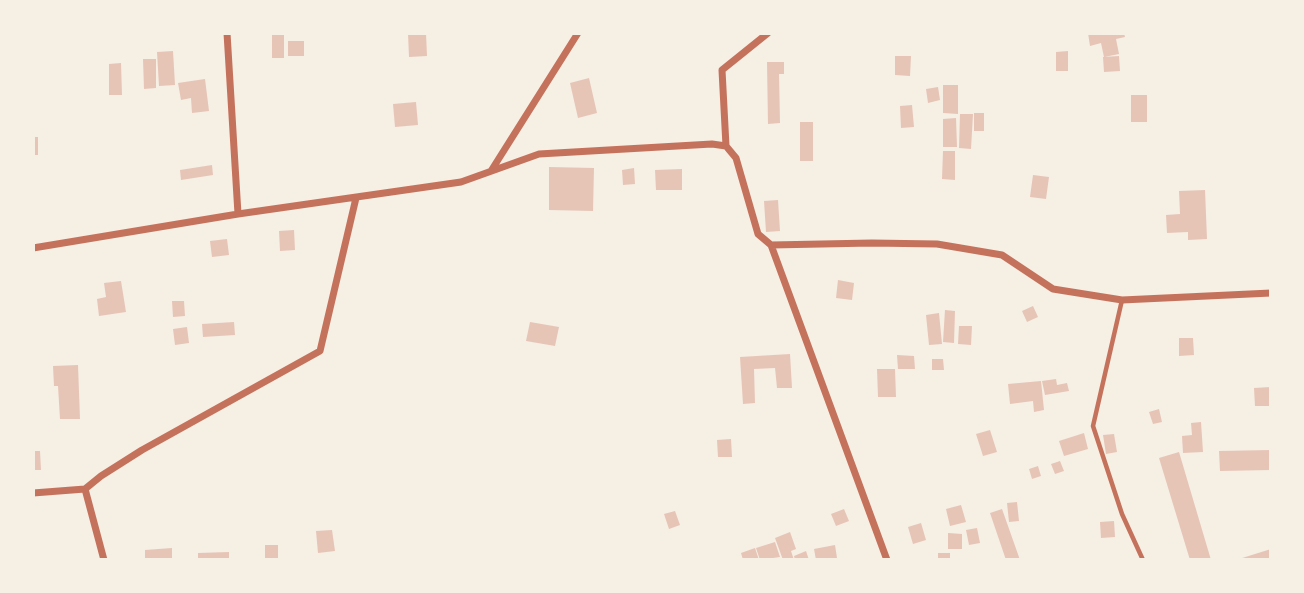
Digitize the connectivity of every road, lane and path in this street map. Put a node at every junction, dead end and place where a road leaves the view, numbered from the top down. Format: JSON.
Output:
{"nodes":[{"id":1,"x":227,"y":33,"type":"edge"},
{"id":2,"x":578,"y":33,"type":"edge"},
{"id":3,"x":768,"y":33,"type":"edge"},
{"id":4,"x":726,"y":146,"type":"junction"},
{"id":5,"x":491,"y":171,"type":"junction"},
{"id":6,"x":356,"y":198,"type":"junction"},
{"id":7,"x":238,"y":214,"type":"junction"},
{"id":8,"x":771,"y":246,"type":"junction"},
{"id":9,"x":33,"y":248,"type":"edge"},
{"id":10,"x":1271,"y":293,"type":"edge"},
{"id":11,"x":1122,"y":300,"type":"junction"},
{"id":12,"x":85,"y":489,"type":"junction"},
{"id":13,"x":33,"y":494,"type":"edge"},
{"id":14,"x":104,"y":560,"type":"edge"},
{"id":15,"x":887,"y":560,"type":"edge"},
{"id":16,"x":1143,"y":560,"type":"edge"}],
"edges":[{"from":1,"to":7,"type":"street"},
{"from":2,"to":5,"type":"street"},
{"from":3,"to":4,"type":"street"},
{"from":4,"to":5,"type":"street"},
{"from":4,"to":8,"type":"street"},
{"from":5,"to":6,"type":"street"},
{"from":6,"to":7,"type":"street"},
{"from":6,"to":12,"type":"street"},
{"from":7,"to":9,"type":"street"},
{"from":8,"to":11,"type":"street"},
{"from":8,"to":15,"type":"street"},
{"from":10,"to":11,"type":"street"},
{"from":11,"to":16,"type":"lane"},
{"from":12,"to":13,"type":"street"},
{"from":12,"to":14,"type":"street"}]}
